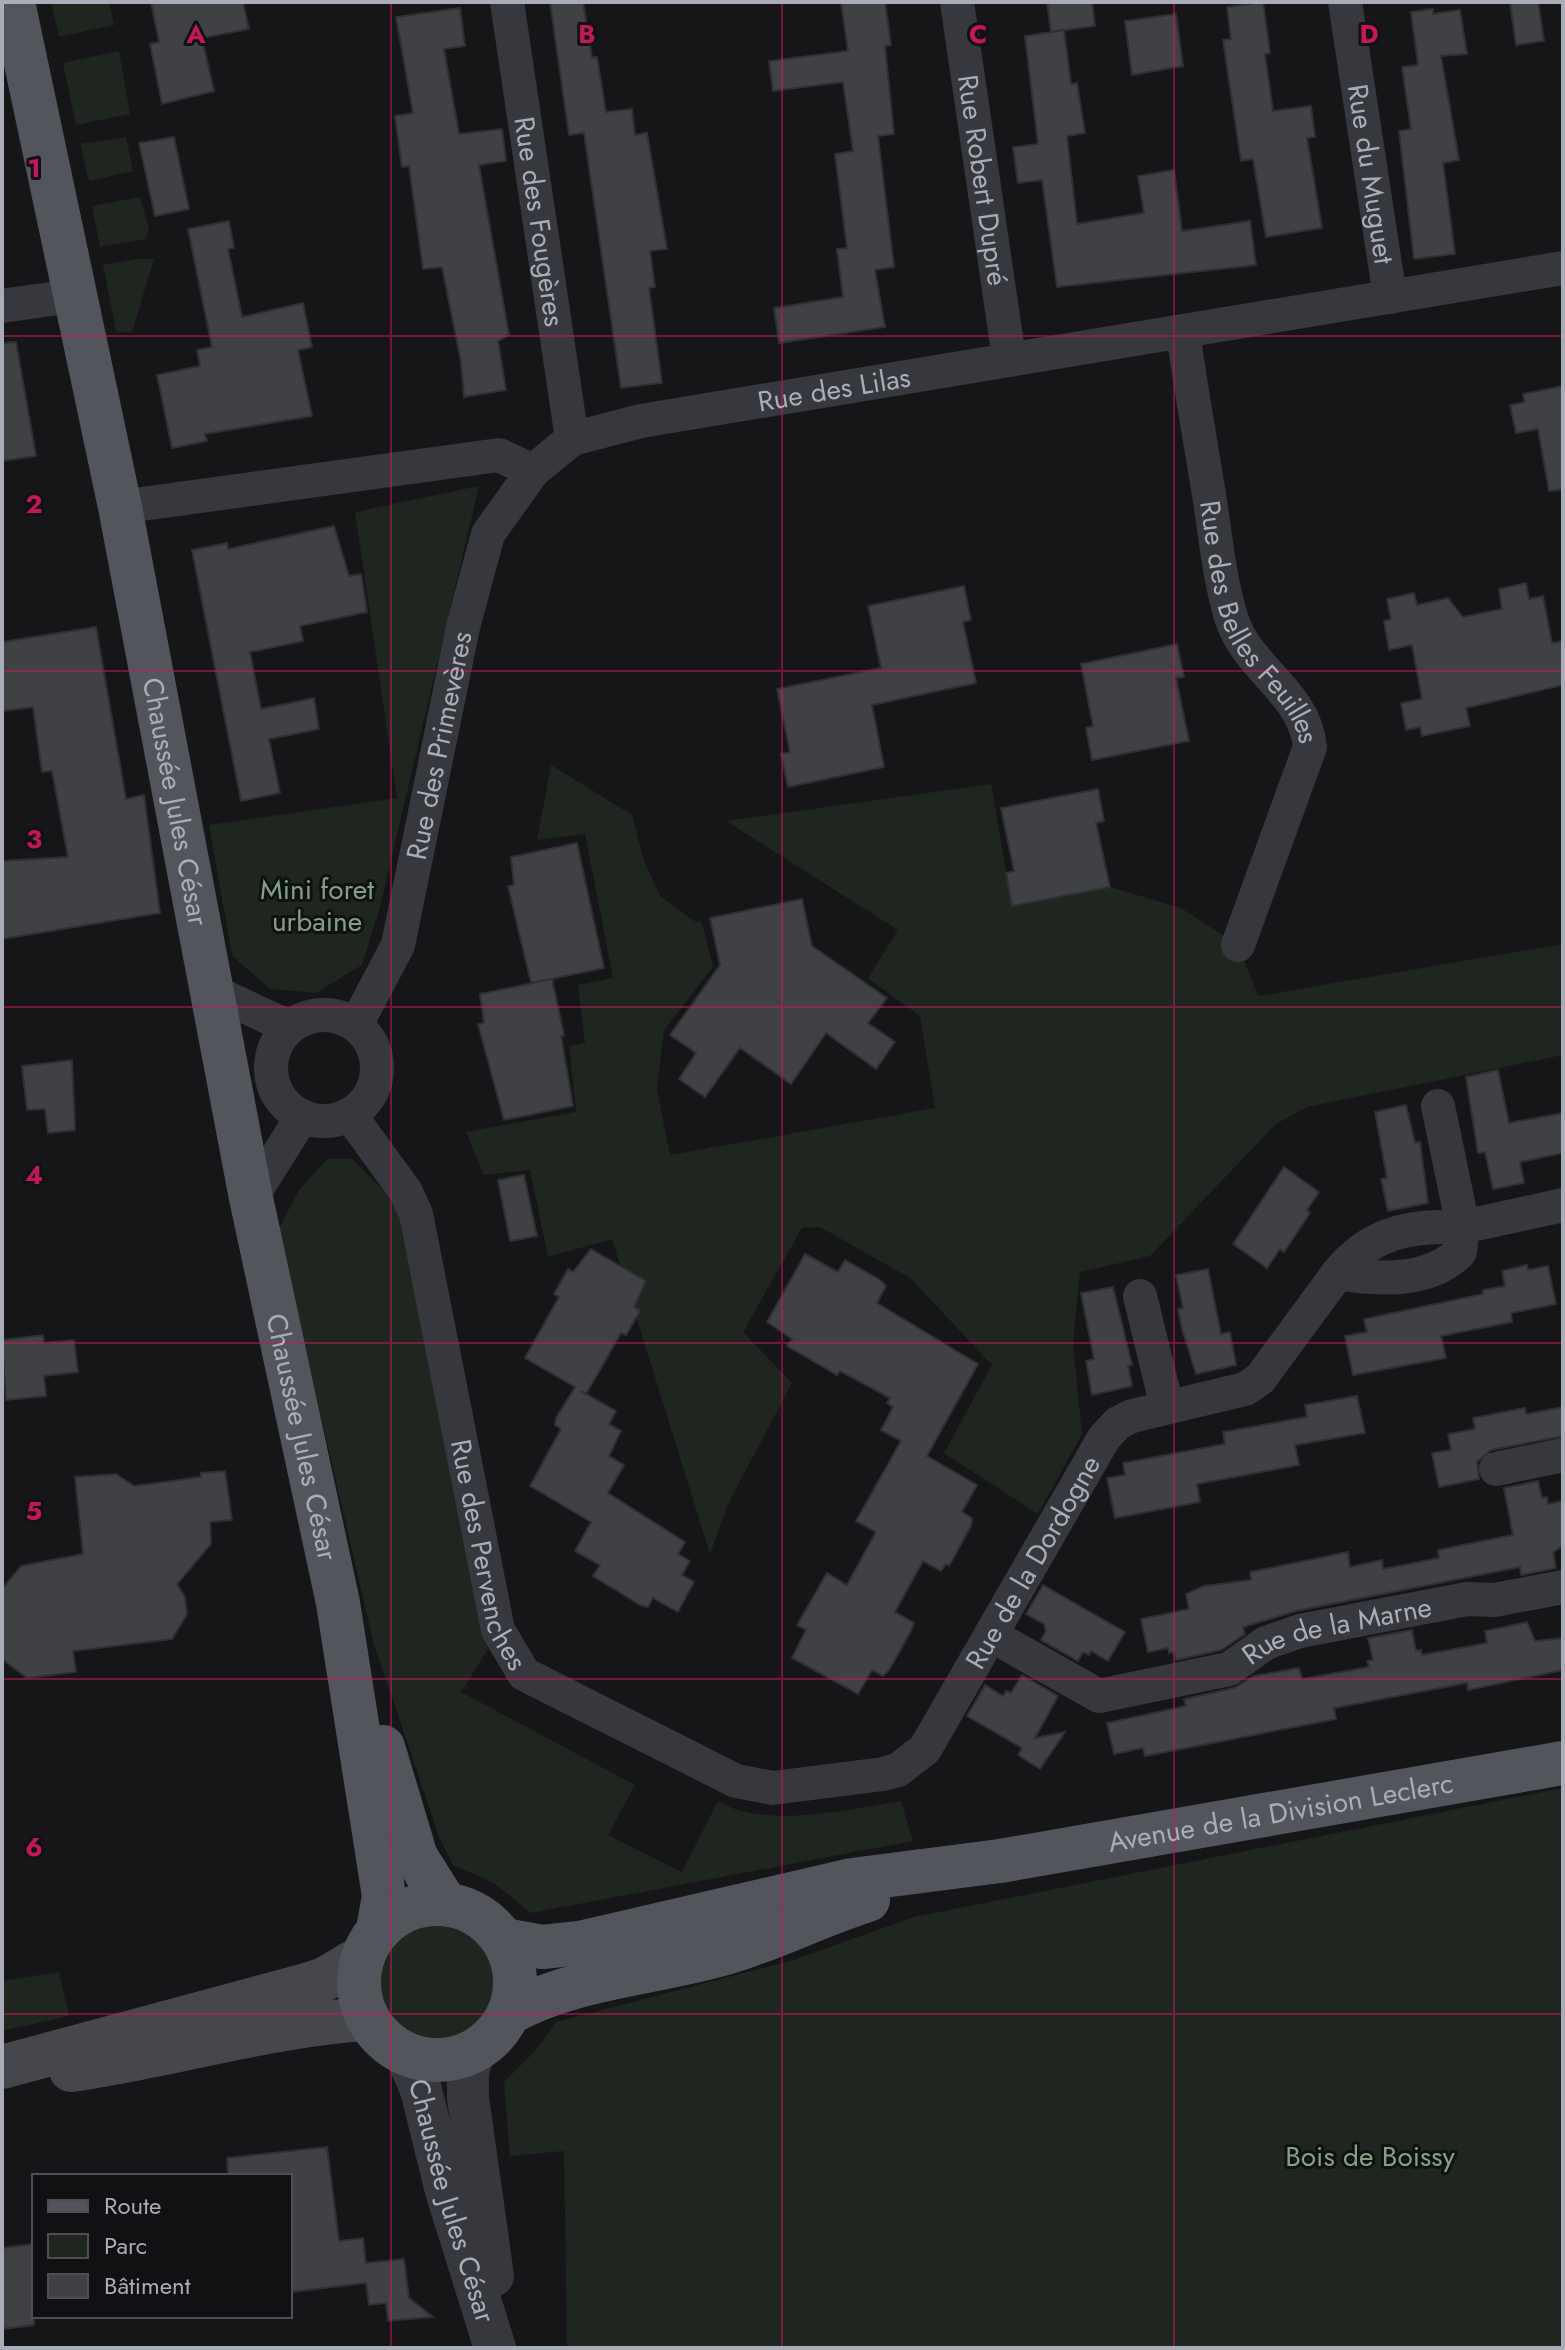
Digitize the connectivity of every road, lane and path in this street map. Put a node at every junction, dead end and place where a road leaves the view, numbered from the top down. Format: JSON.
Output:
{"nodes":[{"id":1,"x":13,"y":2,"type":"edge"},
{"id":2,"x":507,"y":2,"type":"edge"},
{"id":3,"x":957,"y":2,"type":"edge"},
{"id":4,"x":1345,"y":2,"type":"edge"},
{"id":5,"x":1563,"y":268,"type":"edge"},
{"id":6,"x":73,"y":296,"type":"junction"},
{"id":7,"x":1390,"y":297,"type":"junction"},
{"id":8,"x":2,"y":306,"type":"edge"},
{"id":9,"x":1183,"y":333,"type":"junction"},
{"id":10,"x":1009,"y":358,"type":"junction"},
{"id":11,"x":572,"y":439,"type":"junction"},
{"id":12,"x":533,"y":471,"type":"junction"},
{"id":13,"x":120,"y":507,"type":"junction"},
{"id":14,"x":1238,"y":945,"type":"dead end"},
{"id":15,"x":214,"y":992,"type":"junction"},
{"id":16,"x":356,"y":1025,"type":"junction"},
{"id":17,"x":289,"y":1027,"type":"junction"},
{"id":18,"x":1438,"y":1106,"type":"dead end"},
{"id":19,"x":350,"y":1115,"type":"junction"},
{"id":20,"x":302,"y":1117,"type":"junction"},
{"id":21,"x":251,"y":1198,"type":"junction"},
{"id":22,"x":1563,"y":1205,"type":"edge"},
{"id":23,"x":1463,"y":1227,"type":"junction"},
{"id":24,"x":1140,"y":1296,"type":"dead end"},
{"id":25,"x":1167,"y":1407,"type":"junction"},
{"id":26,"x":1563,"y":1455,"type":"edge"},
{"id":27,"x":1496,"y":1469,"type":"dead end"},
{"id":28,"x":1563,"y":1587,"type":"edge"},
{"id":29,"x":338,"y":1603,"type":"junction"},
{"id":30,"x":991,"y":1635,"type":"junction"},
{"id":31,"x":925,"y":1749,"type":"joint"},
{"id":32,"x":1563,"y":1763,"type":"edge"},
{"id":33,"x":1000,"y":1861,"type":"junction"},
{"id":34,"x":445,"y":1903,"type":"junction"},
{"id":35,"x":504,"y":1940,"type":"junction"},
{"id":36,"x":370,"y":1943,"type":"junction"},
{"id":37,"x":509,"y":2013,"type":"junction"},
{"id":38,"x":368,"y":2019,"type":"junction"},
{"id":39,"x":474,"y":2051,"type":"junction"},
{"id":40,"x":406,"y":2054,"type":"junction"},
{"id":41,"x":2,"y":2067,"type":"edge"},
{"id":42,"x":2,"y":2079,"type":"edge"},
{"id":43,"x":495,"y":2348,"type":"edge"},
{"id":44,"x":504,"y":2348,"type":"edge"}],
"edges":[{"from":1,"to":6,"type":"main road","name":"Chaussée Jules César"},
{"from":2,"to":11,"type":"street","name":"Rue des Fougères"},
{"from":3,"to":10,"type":"street","name":"Rue Robert Dupré"},
{"from":4,"to":7,"type":"street","name":"Rue du Muguet"},
{"from":5,"to":7,"type":"street","name":"Rue des Lilas"},
{"from":6,"to":8,"type":"street"},
{"from":6,"to":13,"type":"main road","name":"Chaussée Jules César"},
{"from":7,"to":9,"type":"street","name":"Rue des Lilas"},
{"from":9,"to":10,"type":"street","name":"Rue des Lilas"},
{"from":9,"to":14,"type":"street","name":"Rue des Belles Feuilles"},
{"from":10,"to":11,"type":"street","name":"Rue des Lilas"},
{"from":11,"to":12,"type":"street","name":"Rue des Lilas"},
{"from":12,"to":13,"type":"street"},
{"from":12,"to":16,"type":"street","name":"Rue des Primevères"},
{"from":13,"to":15,"type":"main road","name":"Chaussée Jules César"},
{"from":15,"to":17,"type":"street"},
{"from":15,"to":21,"type":"main road","name":"Chaussée Jules César"},
{"from":16,"to":17,"type":"street"},
{"from":16,"to":19,"type":"street"},
{"from":17,"to":20,"type":"street"},
{"from":18,"to":23,"type":"street"},
{"from":19,"to":20,"type":"street"},
{"from":19,"to":31,"type":"street","name":"Rue des Pervenches"},
{"from":20,"to":21,"type":"street"},
{"from":21,"to":29,"type":"main road","name":"Chaussée Jules César"},
{"from":22,"to":23,"type":"street"},
{"from":23,"to":25,"type":"street","name":"Rue de la Dordogne"},
{"from":24,"to":25,"type":"street"},
{"from":25,"to":30,"type":"street","name":"Rue de la Dordogne"},
{"from":26,"to":27,"type":"street"},
{"from":28,"to":30,"type":"street","name":"Rue de la Marne"},
{"from":29,"to":34,"type":"main road","name":"Chaussée Jules César"},
{"from":29,"to":36,"type":"main road","name":"Chaussée Jules César"},
{"from":30,"to":31,"type":"street","name":"Rue de la Dordogne"},
{"from":32,"to":33,"type":"main road","name":"Avenue de la Division Leclerc"},
{"from":33,"to":35,"type":"main road","name":"Avenue de la Division Leclerc"},
{"from":33,"to":37,"type":"main road","name":"Avenue de la Division Leclerc"},
{"from":34,"to":35,"type":"main road"},
{"from":34,"to":36,"type":"main road"},
{"from":35,"to":37,"type":"main road"},
{"from":36,"to":38,"type":"main road"},
{"from":36,"to":41,"type":"main road"},
{"from":37,"to":39,"type":"main road"},
{"from":38,"to":40,"type":"main road"},
{"from":38,"to":42,"type":"main road"},
{"from":39,"to":40,"type":"main road"},
{"from":39,"to":44,"type":"street","name":"Chaussée Jules César"},
{"from":40,"to":43,"type":"street","name":"Chaussée Jules César"}]}
